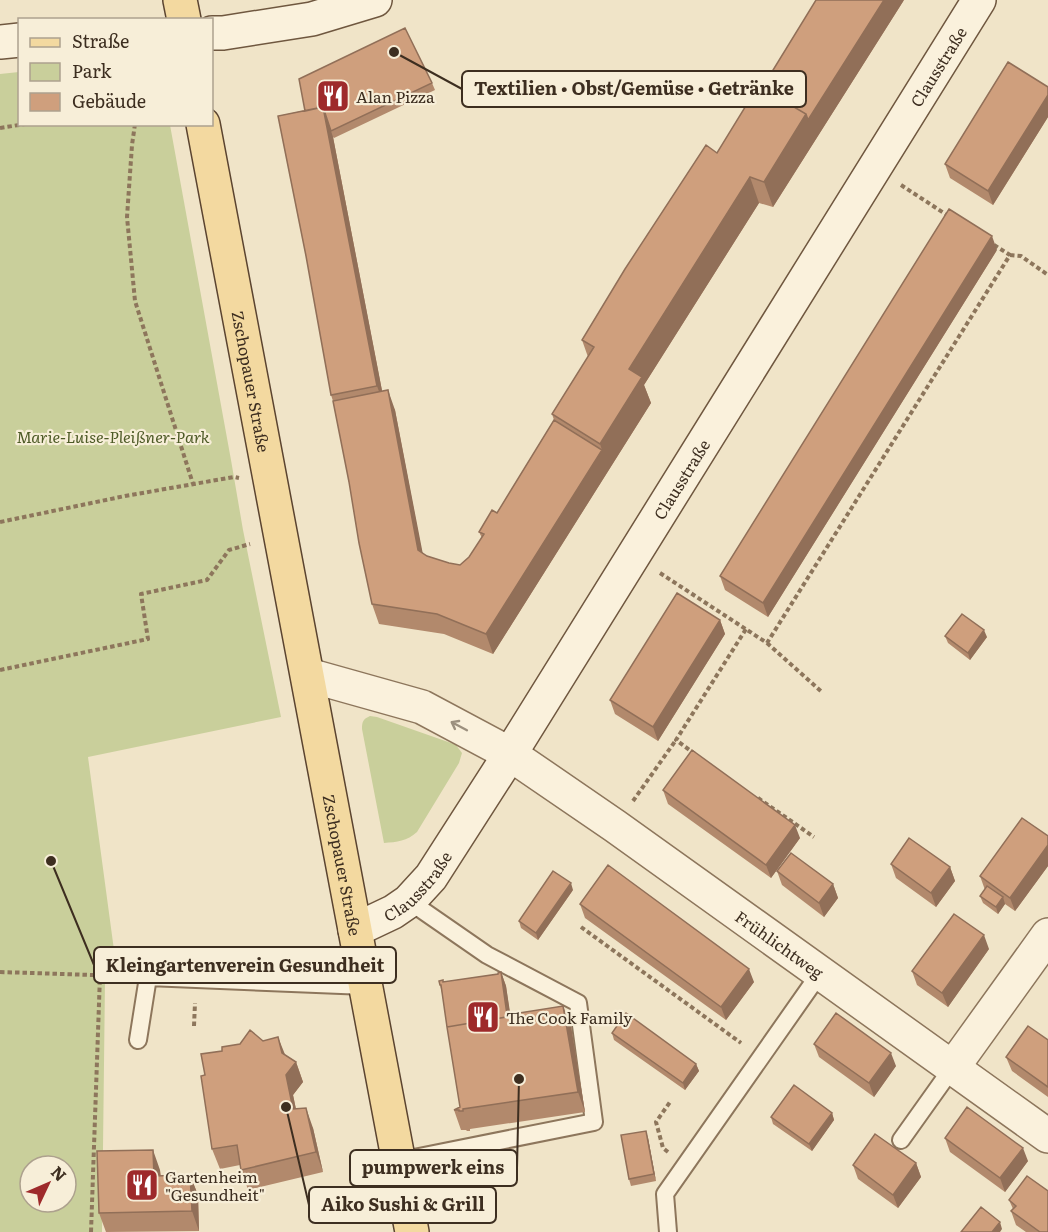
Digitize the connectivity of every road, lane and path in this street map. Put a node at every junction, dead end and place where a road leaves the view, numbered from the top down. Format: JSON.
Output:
{"nodes":[{"id":1,"x":180,"y":0,"type":"edge"},
{"id":2,"x":375,"y":0,"type":"edge"},
{"id":3,"x":979,"y":0,"type":"edge"},
{"id":4,"x":184,"y":18,"type":"edge"},
{"id":5,"x":213,"y":33,"type":"edge"},
{"id":6,"x":18,"y":40,"type":"edge"},
{"id":7,"x":0,"y":42,"type":"edge"},
{"id":8,"x":18,"y":125,"type":"edge"},
{"id":9,"x":135,"y":126,"type":"edge"},
{"id":10,"x":204,"y":126,"type":"edge"},
{"id":11,"x":0,"y":128,"type":"edge"},
{"id":12,"x":875,"y":168,"type":"junction"},
{"id":13,"x":952,"y":218,"type":"edge"},
{"id":14,"x":991,"y":243,"type":"edge"},
{"id":15,"x":1010,"y":255,"type":"junction"},
{"id":16,"x":1048,"y":275,"type":"edge"},
{"id":17,"x":193,"y":484,"type":"junction"},
{"id":18,"x":272,"y":486,"type":"junction"},
{"id":19,"x":0,"y":522,"type":"edge"},
{"id":20,"x":229,"y":550,"type":"dead end"},
{"id":21,"x":633,"y":556,"type":"junction"},
{"id":22,"x":746,"y":629,"type":"junction"},
{"id":23,"x":767,"y":643,"type":"junction"},
{"id":24,"x":0,"y":670,"type":"edge"},
{"id":25,"x":308,"y":675,"type":"junction"},
{"id":26,"x":822,"y":692,"type":"dead end"},
{"id":27,"x":676,"y":740,"type":"junction"},
{"id":28,"x":510,"y":754,"type":"junction"},
{"id":29,"x":704,"y":760,"type":"edge"},
{"id":30,"x":749,"y":792,"type":"edge"},
{"id":31,"x":615,"y":826,"type":"junction"},
{"id":32,"x":814,"y":837,"type":"dead end"},
{"id":33,"x":409,"y":902,"type":"junction"},
{"id":34,"x":581,"y":927,"type":"dead end"},
{"id":35,"x":355,"y":930,"type":"junction"},
{"id":36,"x":1048,"y":935,"type":"edge"},
{"id":37,"x":0,"y":972,"type":"edge"},
{"id":38,"x":820,"y":973,"type":"junction"},
{"id":39,"x":100,"y":975,"type":"junction"},
{"id":40,"x":115,"y":975,"type":"dead end"},
{"id":41,"x":366,"y":986,"type":"junction"},
{"id":42,"x":138,"y":1040,"type":"dead end"},
{"id":43,"x":761,"y":1058,"type":"junction"},
{"id":44,"x":952,"y":1067,"type":"junction"},
{"id":45,"x":670,"y":1102,"type":"dead end"},
{"id":46,"x":1048,"y":1136,"type":"edge"},
{"id":47,"x":660,"y":1139,"type":"dead end"},
{"id":48,"x":901,"y":1140,"type":"dead end"},
{"id":49,"x":399,"y":1161,"type":"junction"},
{"id":50,"x":91,"y":1232,"type":"edge"},
{"id":51,"x":412,"y":1232,"type":"edge"},
{"id":52,"x":668,"y":1232,"type":"edge"}],
"edges":[{"from":1,"to":4,"type":"main road"},
{"from":2,"to":5,"type":"main road"},
{"from":3,"to":12,"type":"main road","name":"Clausstraße"},
{"from":6,"to":7,"type":"main road"},
{"from":8,"to":11,"type":"path"},
{"from":9,"to":17,"type":"path"},
{"from":10,"to":18,"type":"main road","name":"Zschopauer Straße"},
{"from":12,"to":13,"type":"path"},
{"from":12,"to":21,"type":"main road","name":"Clausstraße"},
{"from":14,"to":15,"type":"path"},
{"from":15,"to":16,"type":"path"},
{"from":15,"to":23,"type":"path"},
{"from":17,"to":18,"type":"path"},
{"from":17,"to":19,"type":"path"},
{"from":18,"to":25,"type":"main road","name":"Zschopauer Straße"},
{"from":20,"to":24,"type":"path"},
{"from":21,"to":22,"type":"path"},
{"from":21,"to":28,"type":"main road","name":"Clausstraße"},
{"from":22,"to":23,"type":"path"},
{"from":22,"to":27,"type":"path"},
{"from":23,"to":26,"type":"path"},
{"from":28,"to":25,"type":"main road","one_way":true},
{"from":25,"to":35,"type":"main road","name":"Zschopauer Straße"},
{"from":27,"to":29,"type":"path"},
{"from":27,"to":31,"type":"path"},
{"from":28,"to":31,"type":"main road","name":"Frühlichtweg"},
{"from":28,"to":33,"type":"main road","name":"Clausstraße"},
{"from":30,"to":32,"type":"path"},
{"from":31,"to":38,"type":"main road","name":"Frühlichtweg"},
{"from":33,"to":35,"type":"main road","name":"Clausstraße"},
{"from":33,"to":49,"type":"lane"},
{"from":34,"to":43,"type":"path"},
{"from":35,"to":41,"type":"main road","name":"Zschopauer Straße"},
{"from":36,"to":44,"type":"main road"},
{"from":37,"to":39,"type":"path"},
{"from":38,"to":43,"type":"lane"},
{"from":38,"to":44,"type":"main road","name":"Frühlichtweg"},
{"from":39,"to":40,"type":"path"},
{"from":39,"to":50,"type":"path"},
{"from":41,"to":42,"type":"lane"},
{"from":41,"to":49,"type":"main road","name":"Zschopauer Straße"},
{"from":43,"to":52,"type":"lane"},
{"from":44,"to":46,"type":"main road","name":"Frühlichtweg"},
{"from":44,"to":48,"type":"lane"},
{"from":45,"to":47,"type":"path"},
{"from":49,"to":51,"type":"main road","name":"Zschopauer Straße"}]}
